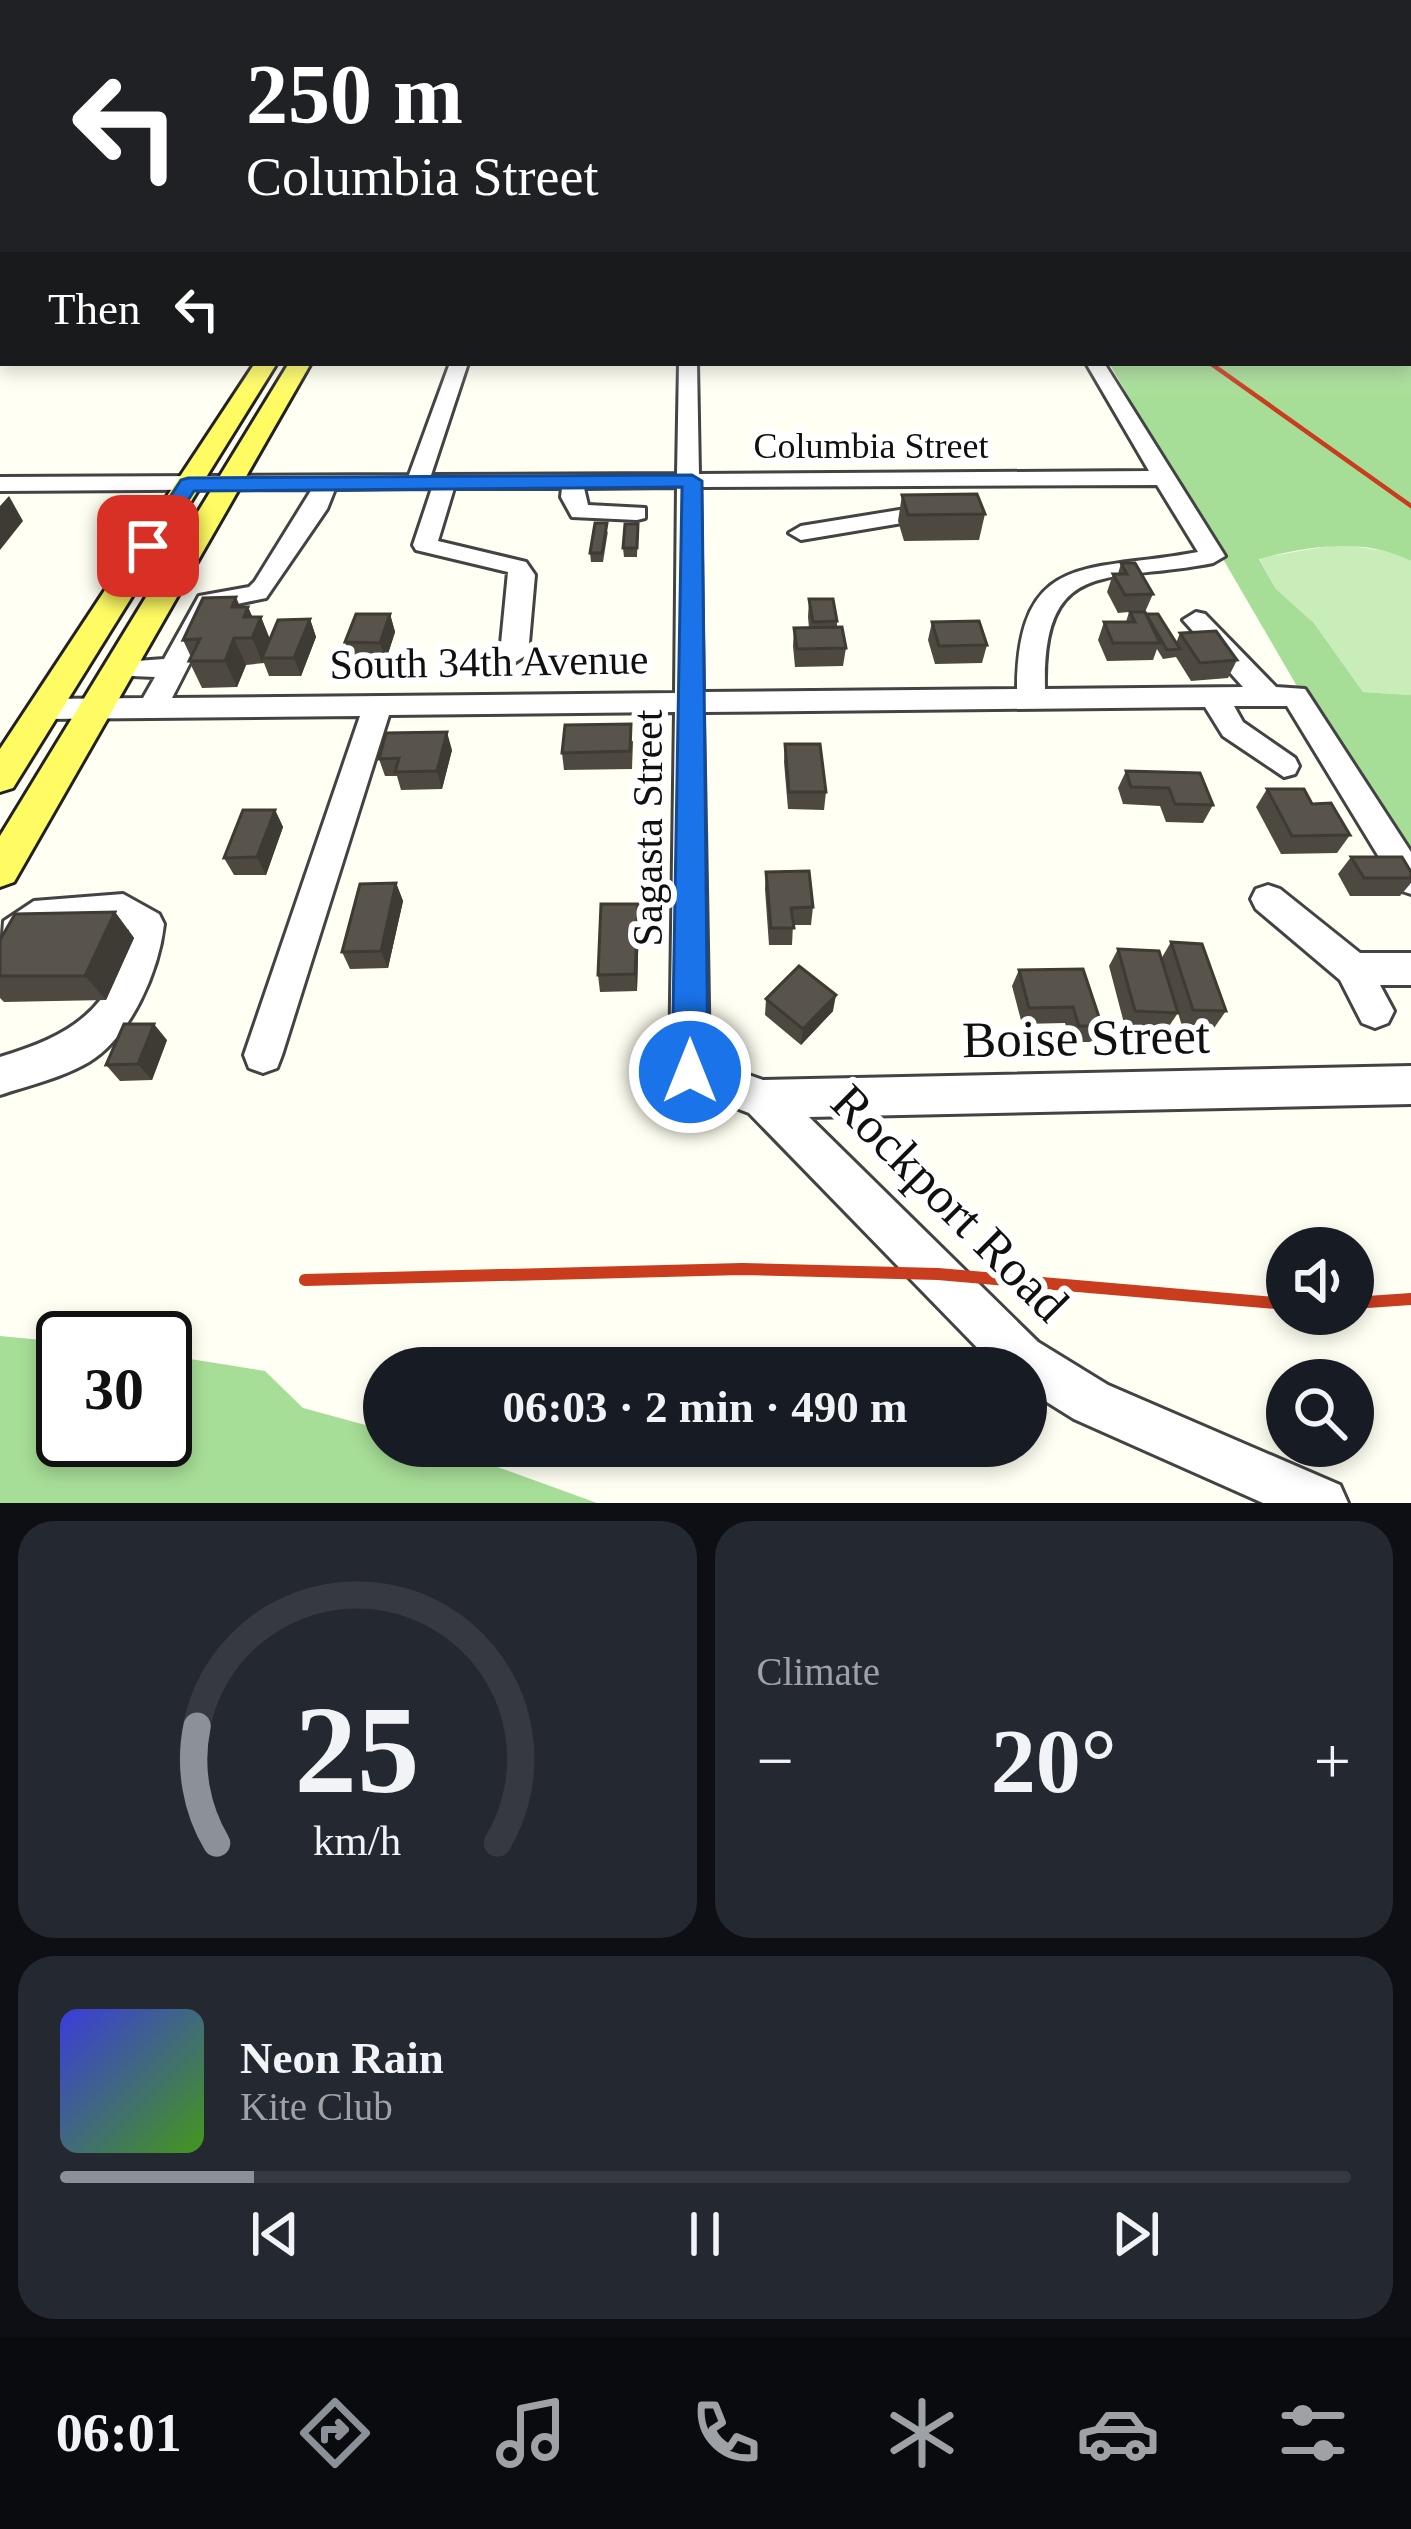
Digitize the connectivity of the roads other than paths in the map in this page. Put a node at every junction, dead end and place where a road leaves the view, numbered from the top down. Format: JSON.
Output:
{"nodes":[{"id":1,"x":264,"y":366,"type":"edge"},
{"id":2,"x":298,"y":366,"type":"edge"},
{"id":3,"x":458,"y":366,"type":"edge"},
{"id":4,"x":688,"y":366,"type":"edge"},
{"id":5,"x":1097,"y":366,"type":"edge"},
{"id":6,"x":1164,"y":478,"type":"junction"},
{"id":7,"x":930,"y":479,"type":"junction"},
{"id":8,"x":574,"y":481,"type":"junction"},
{"id":9,"x":692,"y":481,"type":"junction"},
{"id":10,"x":418,"y":482,"type":"junction"},
{"id":11,"x":445,"y":482,"type":"junction"},
{"id":12,"x":326,"y":483,"type":"junction"},
{"id":13,"x":0,"y":484,"type":"edge"},
{"id":14,"x":188,"y":484,"type":"junction"},
{"id":15,"x":229,"y":484,"type":"junction"},
{"id":16,"x":637,"y":513,"type":"dead end"},
{"id":17,"x":801,"y":533,"type":"dead end"},
{"id":18,"x":159,"y":601,"type":"junction"},
{"id":19,"x":208,"y":602,"type":"junction"},
{"id":20,"x":1196,"y":620,"type":"dead end"},
{"id":21,"x":514,"y":654,"type":"dead end"},
{"id":22,"x":173,"y":668,"type":"junction"},
{"id":23,"x":119,"y":669,"type":"junction"},
{"id":24,"x":1214,"y":697,"type":"junction"},
{"id":25,"x":1282,"y":697,"type":"junction"},
{"id":26,"x":1030,"y":698,"type":"junction"},
{"id":27,"x":691,"y":700,"type":"junction"},
{"id":28,"x":376,"y":707,"type":"junction"},
{"id":29,"x":44,"y":709,"type":"junction"},
{"id":30,"x":96,"y":709,"type":"junction"},
{"id":31,"x":152,"y":709,"type":"junction"},
{"id":32,"x":1284,"y":766,"type":"dead end"},
{"id":33,"x":0,"y":778,"type":"edge"},
{"id":34,"x":0,"y":871,"type":"edge"},
{"id":35,"x":1411,"y":880,"type":"edge"},
{"id":36,"x":1268,"y":899,"type":"dead end"},
{"id":37,"x":8,"y":946,"type":"edge"},
{"id":38,"x":1353,"y":969,"type":"junction"},
{"id":39,"x":1411,"y":969,"type":"edge"},
{"id":40,"x":1375,"y":1011,"type":"dead end"},
{"id":41,"x":263,"y":1055,"type":"dead end"},
{"id":42,"x":0,"y":1076,"type":"edge"},
{"id":43,"x":1411,"y":1085,"type":"edge"},
{"id":44,"x":763,"y":1099,"type":"junction"},
{"id":45,"x":1322,"y":1503,"type":"edge"}],
"edges":[{"from":1,"to":14,"type":"main road"},
{"from":2,"to":15,"type":"main road"},
{"from":3,"to":10,"type":"street"},
{"from":4,"to":9,"type":"street","name":"Sagasta Street"},
{"from":5,"to":6,"type":"street"},
{"from":6,"to":7,"type":"street","name":"Columbia Street"},
{"from":6,"to":26,"type":"street"},
{"from":7,"to":9,"type":"street","name":"Columbia Street"},
{"from":7,"to":17,"type":"street"},
{"from":8,"to":9,"type":"street","name":"Columbia Street"},
{"from":8,"to":11,"type":"street","name":"Columbia Street"},
{"from":8,"to":16,"type":"street"},
{"from":9,"to":27,"type":"street","name":"Sagasta Street"},
{"from":10,"to":11,"type":"street","name":"Columbia Street"},
{"from":10,"to":12,"type":"street","name":"Columbia Street"},
{"from":11,"to":21,"type":"street"},
{"from":12,"to":15,"type":"street","name":"Columbia Street"},
{"from":12,"to":19,"type":"street"},
{"from":13,"to":14,"type":"street","name":"Columbia Street"},
{"from":14,"to":15,"type":"street","name":"Columbia Street"},
{"from":14,"to":29,"type":"main road"},
{"from":15,"to":18,"type":"main road"},
{"from":18,"to":19,"type":"street"},
{"from":18,"to":23,"type":"main road"},
{"from":19,"to":22,"type":"street"},
{"from":20,"to":25,"type":"street"},
{"from":22,"to":23,"type":"street"},
{"from":22,"to":31,"type":"street"},
{"from":23,"to":30,"type":"main road"},
{"from":24,"to":25,"type":"street","name":"South 34th Avenue"},
{"from":24,"to":26,"type":"street","name":"South 34th Avenue"},
{"from":24,"to":32,"type":"street"},
{"from":25,"to":35,"type":"street"},
{"from":26,"to":27,"type":"street","name":"South 34th Avenue"},
{"from":27,"to":28,"type":"street","name":"South 34th Avenue"},
{"from":27,"to":44,"type":"street","name":"Sagasta Street"},
{"from":28,"to":31,"type":"street","name":"South 34th Avenue"},
{"from":28,"to":41,"type":"street"},
{"from":29,"to":30,"type":"street","name":"South 34th Avenue"},
{"from":29,"to":33,"type":"main road"},
{"from":30,"to":31,"type":"street","name":"South 34th Avenue"},
{"from":30,"to":34,"type":"main road"},
{"from":36,"to":38,"type":"street"},
{"from":37,"to":42,"type":"street"},
{"from":38,"to":39,"type":"street"},
{"from":38,"to":40,"type":"street"},
{"from":43,"to":44,"type":"street","name":"Boise Street"},
{"from":44,"to":45,"type":"street","name":"Rockport Road"}]}
